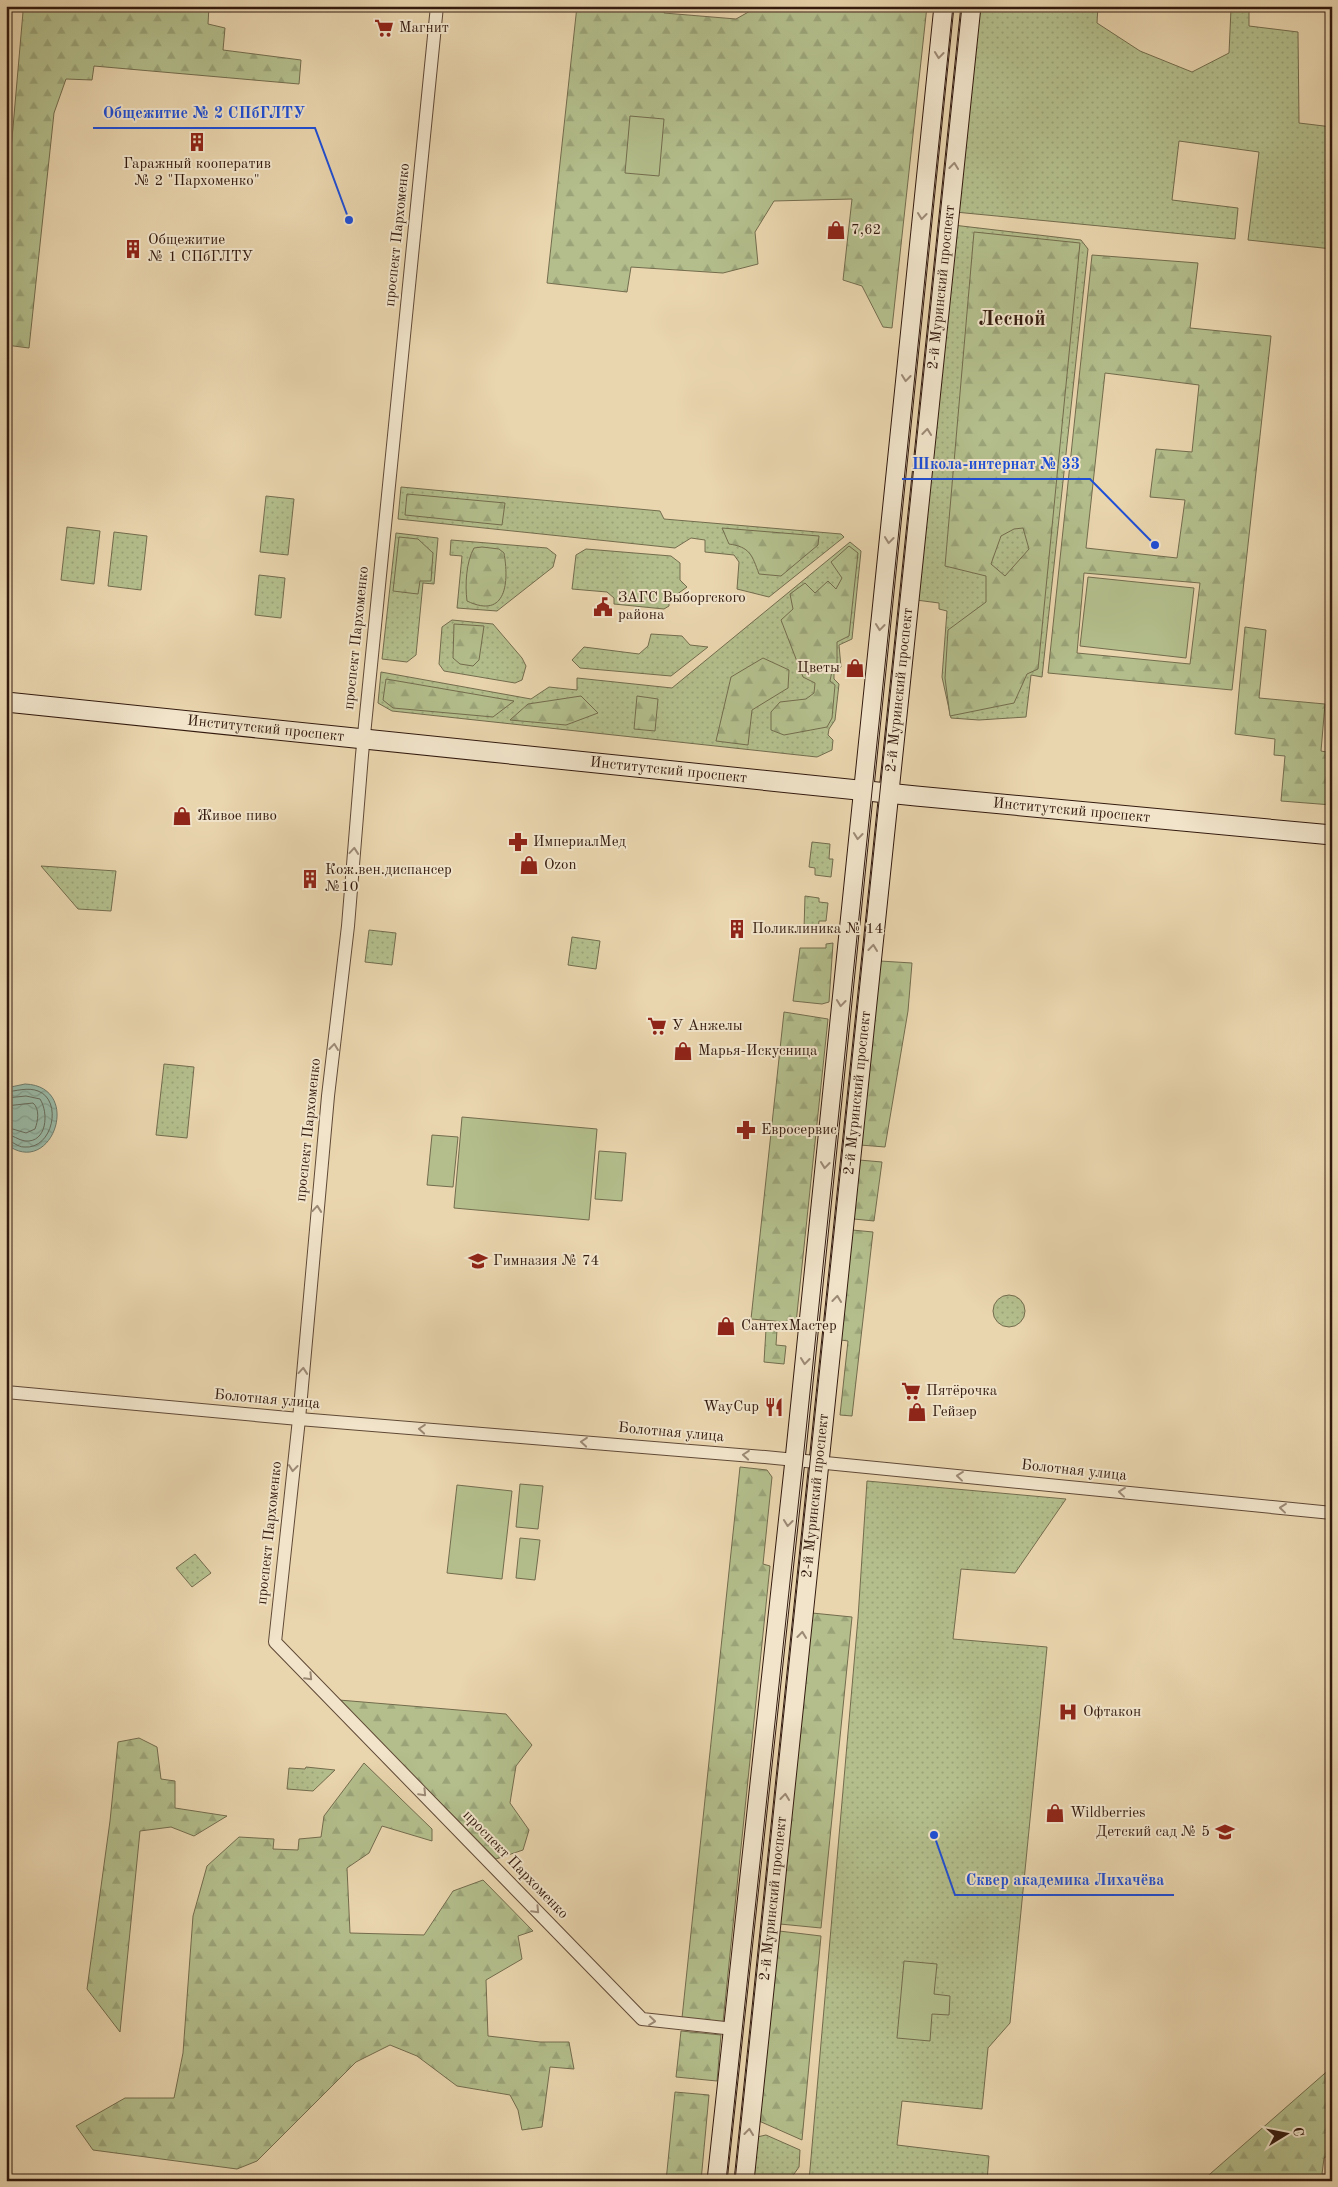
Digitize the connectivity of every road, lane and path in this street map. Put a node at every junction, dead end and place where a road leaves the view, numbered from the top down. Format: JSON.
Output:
{"nodes":[{"id":1,"x":437,"y":6,"type":"edge"},
{"id":2,"x":944,"y":6,"type":"edge"},
{"id":3,"x":971,"y":6,"type":"edge"},
{"id":4,"x":6,"y":702,"type":"edge"},
{"id":5,"x":364,"y":738,"type":"junction"},
{"id":6,"x":863,"y":791,"type":"junction"},
{"id":7,"x":889,"y":793,"type":"junction"},
{"id":8,"x":1332,"y":836,"type":"edge"},
{"id":9,"x":6,"y":1392,"type":"edge"},
{"id":10,"x":299,"y":1419,"type":"junction"},
{"id":11,"x":794,"y":1460,"type":"junction"},
{"id":12,"x":820,"y":1462,"type":"junction"},
{"id":13,"x":1332,"y":1513,"type":"edge"},
{"id":14,"x":734,"y":2030,"type":"junction"},
{"id":15,"x":718,"y":2181,"type":"edge"},
{"id":16,"x":744,"y":2181,"type":"edge"}],
"edges":[{"from":1,"to":5,"type":"street","name":"проспект Пархоменко"},
{"from":2,"to":6,"type":"main road","name":"2-й Муринский проспект","one_way":true},
{"from":7,"to":3,"type":"main road","name":"2-й Муринский проспект","one_way":true},
{"from":4,"to":5,"type":"main road","name":"Институтский проспект"},
{"from":5,"to":6,"type":"main road","name":"Институтский проспект"},
{"from":10,"to":5,"type":"street","name":"проспект Пархоменко","one_way":true},
{"from":6,"to":7,"type":"main road","name":"Институтский проспект"},
{"from":6,"to":11,"type":"main road","name":"2-й Муринский проспект","one_way":true},
{"from":7,"to":8,"type":"main road","name":"Институтский проспект"},
{"from":12,"to":7,"type":"main road","name":"2-й Муринский проспект","one_way":true},
{"from":9,"to":10,"type":"street","name":"Болотная улица"},
{"from":11,"to":10,"type":"street","name":"Болотная улица","one_way":true},
{"from":10,"to":14,"type":"street","name":"проспект Пархоменко","one_way":true},
{"from":11,"to":12,"type":"street","name":"Болотная улица"},
{"from":11,"to":14,"type":"main road","name":"2-й Муринский проспект","one_way":true},
{"from":13,"to":12,"type":"street","name":"Болотная улица","one_way":true},
{"from":16,"to":12,"type":"main road","name":"2-й Муринский проспект","one_way":true},
{"from":14,"to":15,"type":"main road","name":"2-й Муринский проспект"}]}
